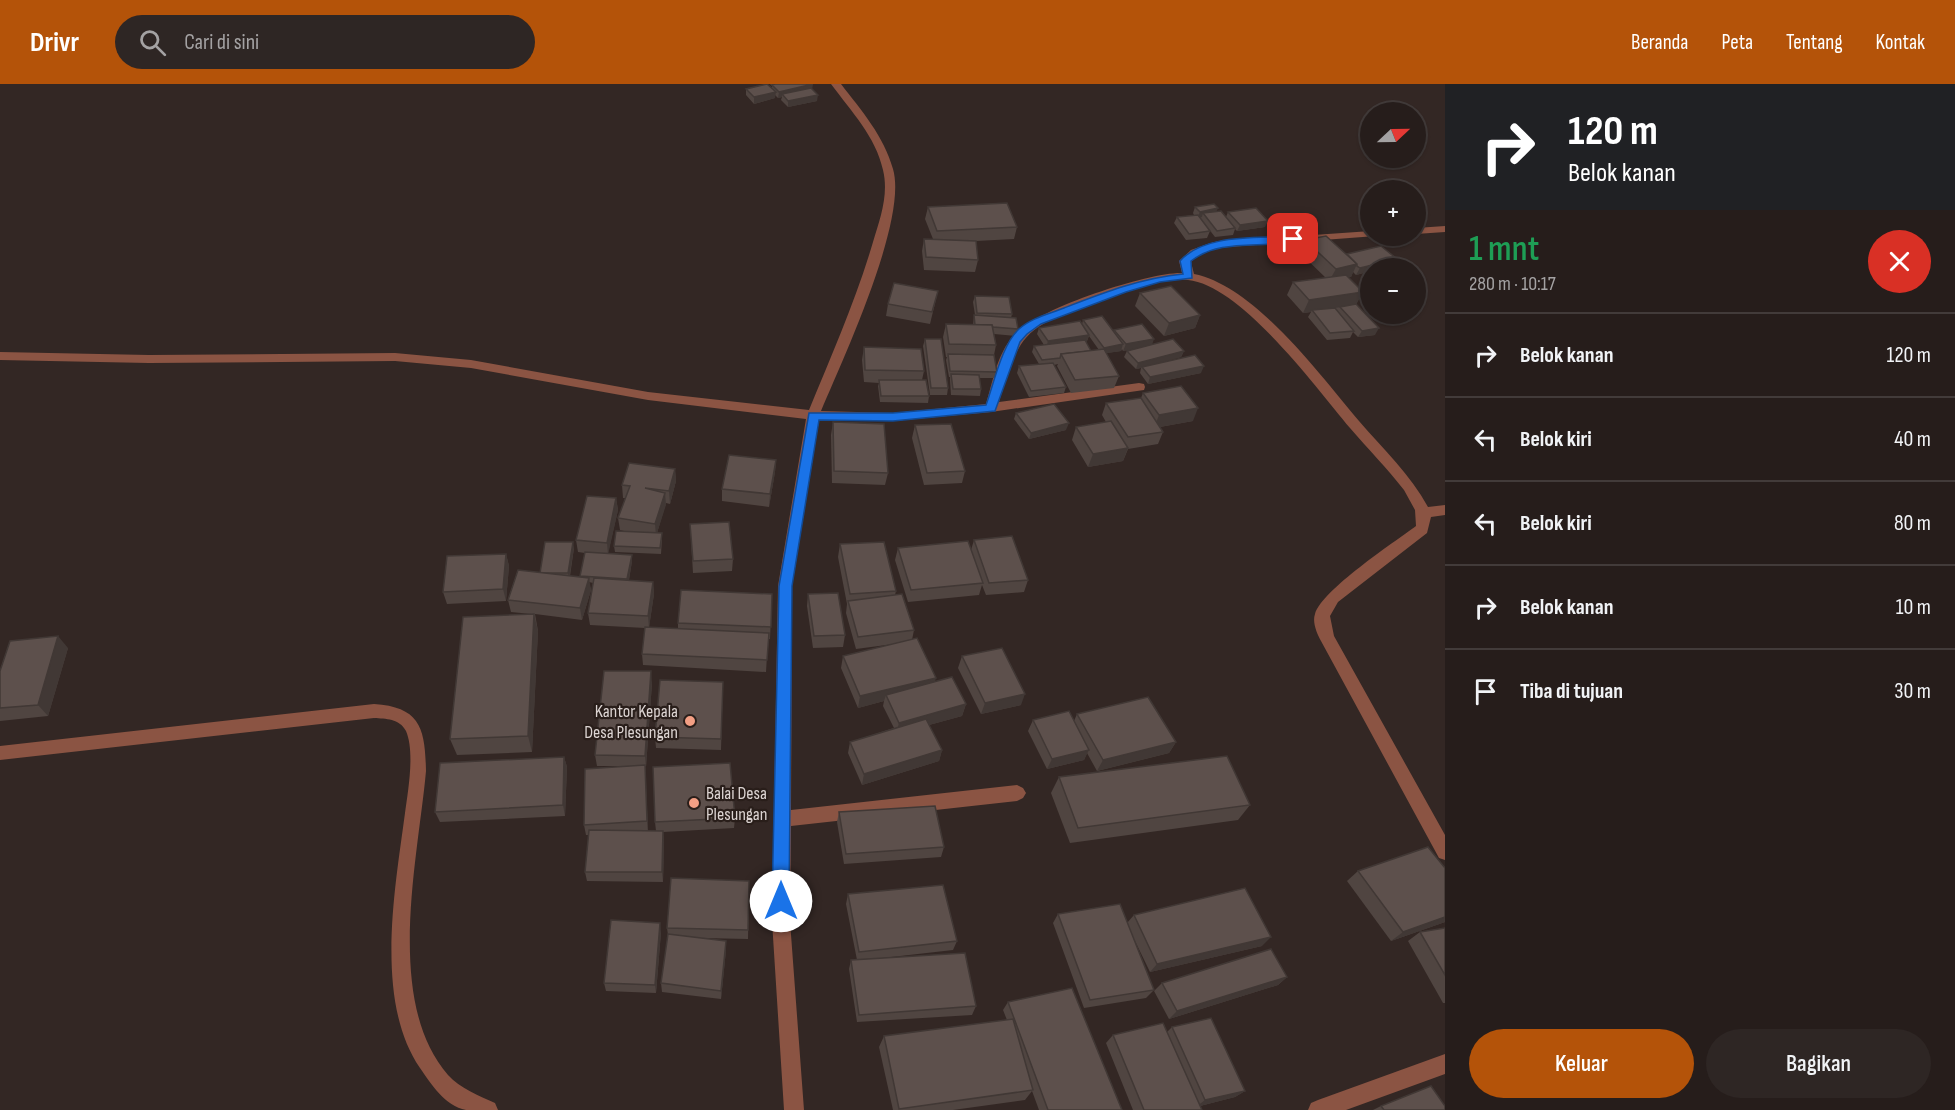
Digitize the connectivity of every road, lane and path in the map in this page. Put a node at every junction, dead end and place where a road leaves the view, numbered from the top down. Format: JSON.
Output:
{"nodes":[{"id":1,"x":836,"y":84,"type":"edge"},
{"id":2,"x":1445,"y":229,"type":"edge"},
{"id":3,"x":1426,"y":230,"type":"edge"},
{"id":4,"x":1360,"y":235,"type":"edge"},
{"id":5,"x":1188,"y":276,"type":"junction"},
{"id":6,"x":0,"y":356,"type":"edge"},
{"id":7,"x":1139,"y":387,"type":"dead end"},
{"id":8,"x":991,"y":408,"type":"junction"},
{"id":9,"x":813,"y":416,"type":"junction"},
{"id":10,"x":1445,"y":510,"type":"edge"},
{"id":11,"x":1423,"y":513,"type":"junction"},
{"id":12,"x":0,"y":753,"type":"edge"},
{"id":13,"x":1017,"y":793,"type":"dead end"},
{"id":14,"x":781,"y":819,"type":"junction"},
{"id":15,"x":1445,"y":852,"type":"edge"},
{"id":16,"x":1445,"y":1064,"type":"edge"},
{"id":17,"x":488,"y":1110,"type":"edge"},
{"id":18,"x":794,"y":1110,"type":"edge"},
{"id":19,"x":1318,"y":1110,"type":"edge"}],
"edges":[{"from":1,"to":9,"type":"street"},
{"from":2,"to":3,"type":"street"},
{"from":4,"to":5,"type":"street"},
{"from":5,"to":8,"type":"street"},
{"from":5,"to":11,"type":"street"},
{"from":6,"to":9,"type":"street"},
{"from":7,"to":8,"type":"street"},
{"from":8,"to":9,"type":"street"},
{"from":9,"to":14,"type":"street"},
{"from":10,"to":11,"type":"street"},
{"from":11,"to":15,"type":"street"},
{"from":12,"to":17,"type":"street"},
{"from":13,"to":14,"type":"street"},
{"from":14,"to":18,"type":"street"},
{"from":16,"to":19,"type":"street"}]}
